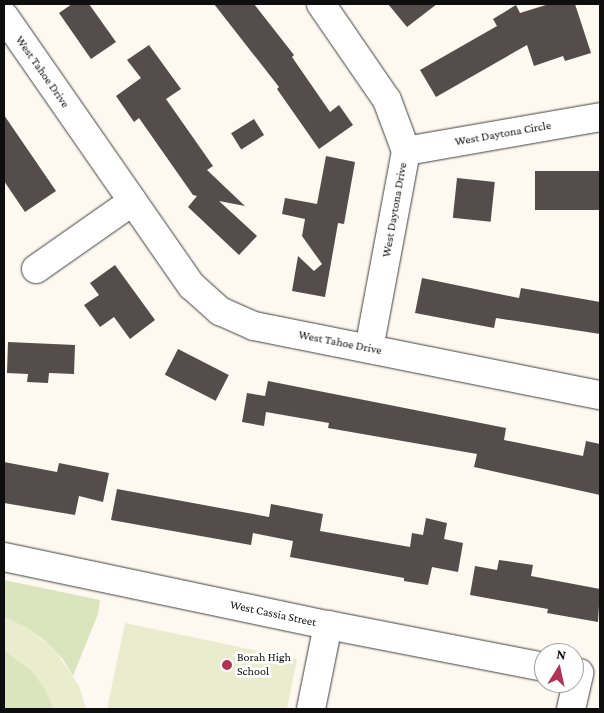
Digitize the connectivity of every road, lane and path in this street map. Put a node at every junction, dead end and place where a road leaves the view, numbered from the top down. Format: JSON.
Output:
{"nodes":[{"id":1,"x":321,"y":4,"type":"edge"},
{"id":2,"x":4,"y":16,"type":"edge"},
{"id":3,"x":600,"y":117,"type":"edge"},
{"id":4,"x":406,"y":151,"type":"junction"},
{"id":5,"x":132,"y":201,"type":"junction"},
{"id":6,"x":36,"y":269,"type":"dead end"},
{"id":7,"x":369,"y":349,"type":"junction"},
{"id":8,"x":600,"y":395,"type":"edge"},
{"id":9,"x":4,"y":557,"type":"edge"},
{"id":10,"x":328,"y":625,"type":"junction"},
{"id":11,"x":534,"y":665,"type":"edge"},
{"id":12,"x":577,"y":693,"type":"edge"},
{"id":13,"x":311,"y":709,"type":"edge"},
{"id":14,"x":571,"y":709,"type":"edge"}],
"edges":[{"from":1,"to":4,"type":"street","name":"West Daytona Drive"},
{"from":2,"to":5,"type":"street","name":"West Tahoe Drive"},
{"from":3,"to":4,"type":"street","name":"West Daytona Circle"},
{"from":4,"to":7,"type":"street","name":"West Daytona Drive"},
{"from":5,"to":6,"type":"street"},
{"from":5,"to":7,"type":"street","name":"West Tahoe Drive"},
{"from":7,"to":8,"type":"street","name":"West Tahoe Drive"},
{"from":9,"to":10,"type":"street","name":"West Cassia Street"},
{"from":10,"to":11,"type":"street","name":"West Cassia Street"},
{"from":10,"to":13,"type":"street"},
{"from":12,"to":14,"type":"street"}]}
